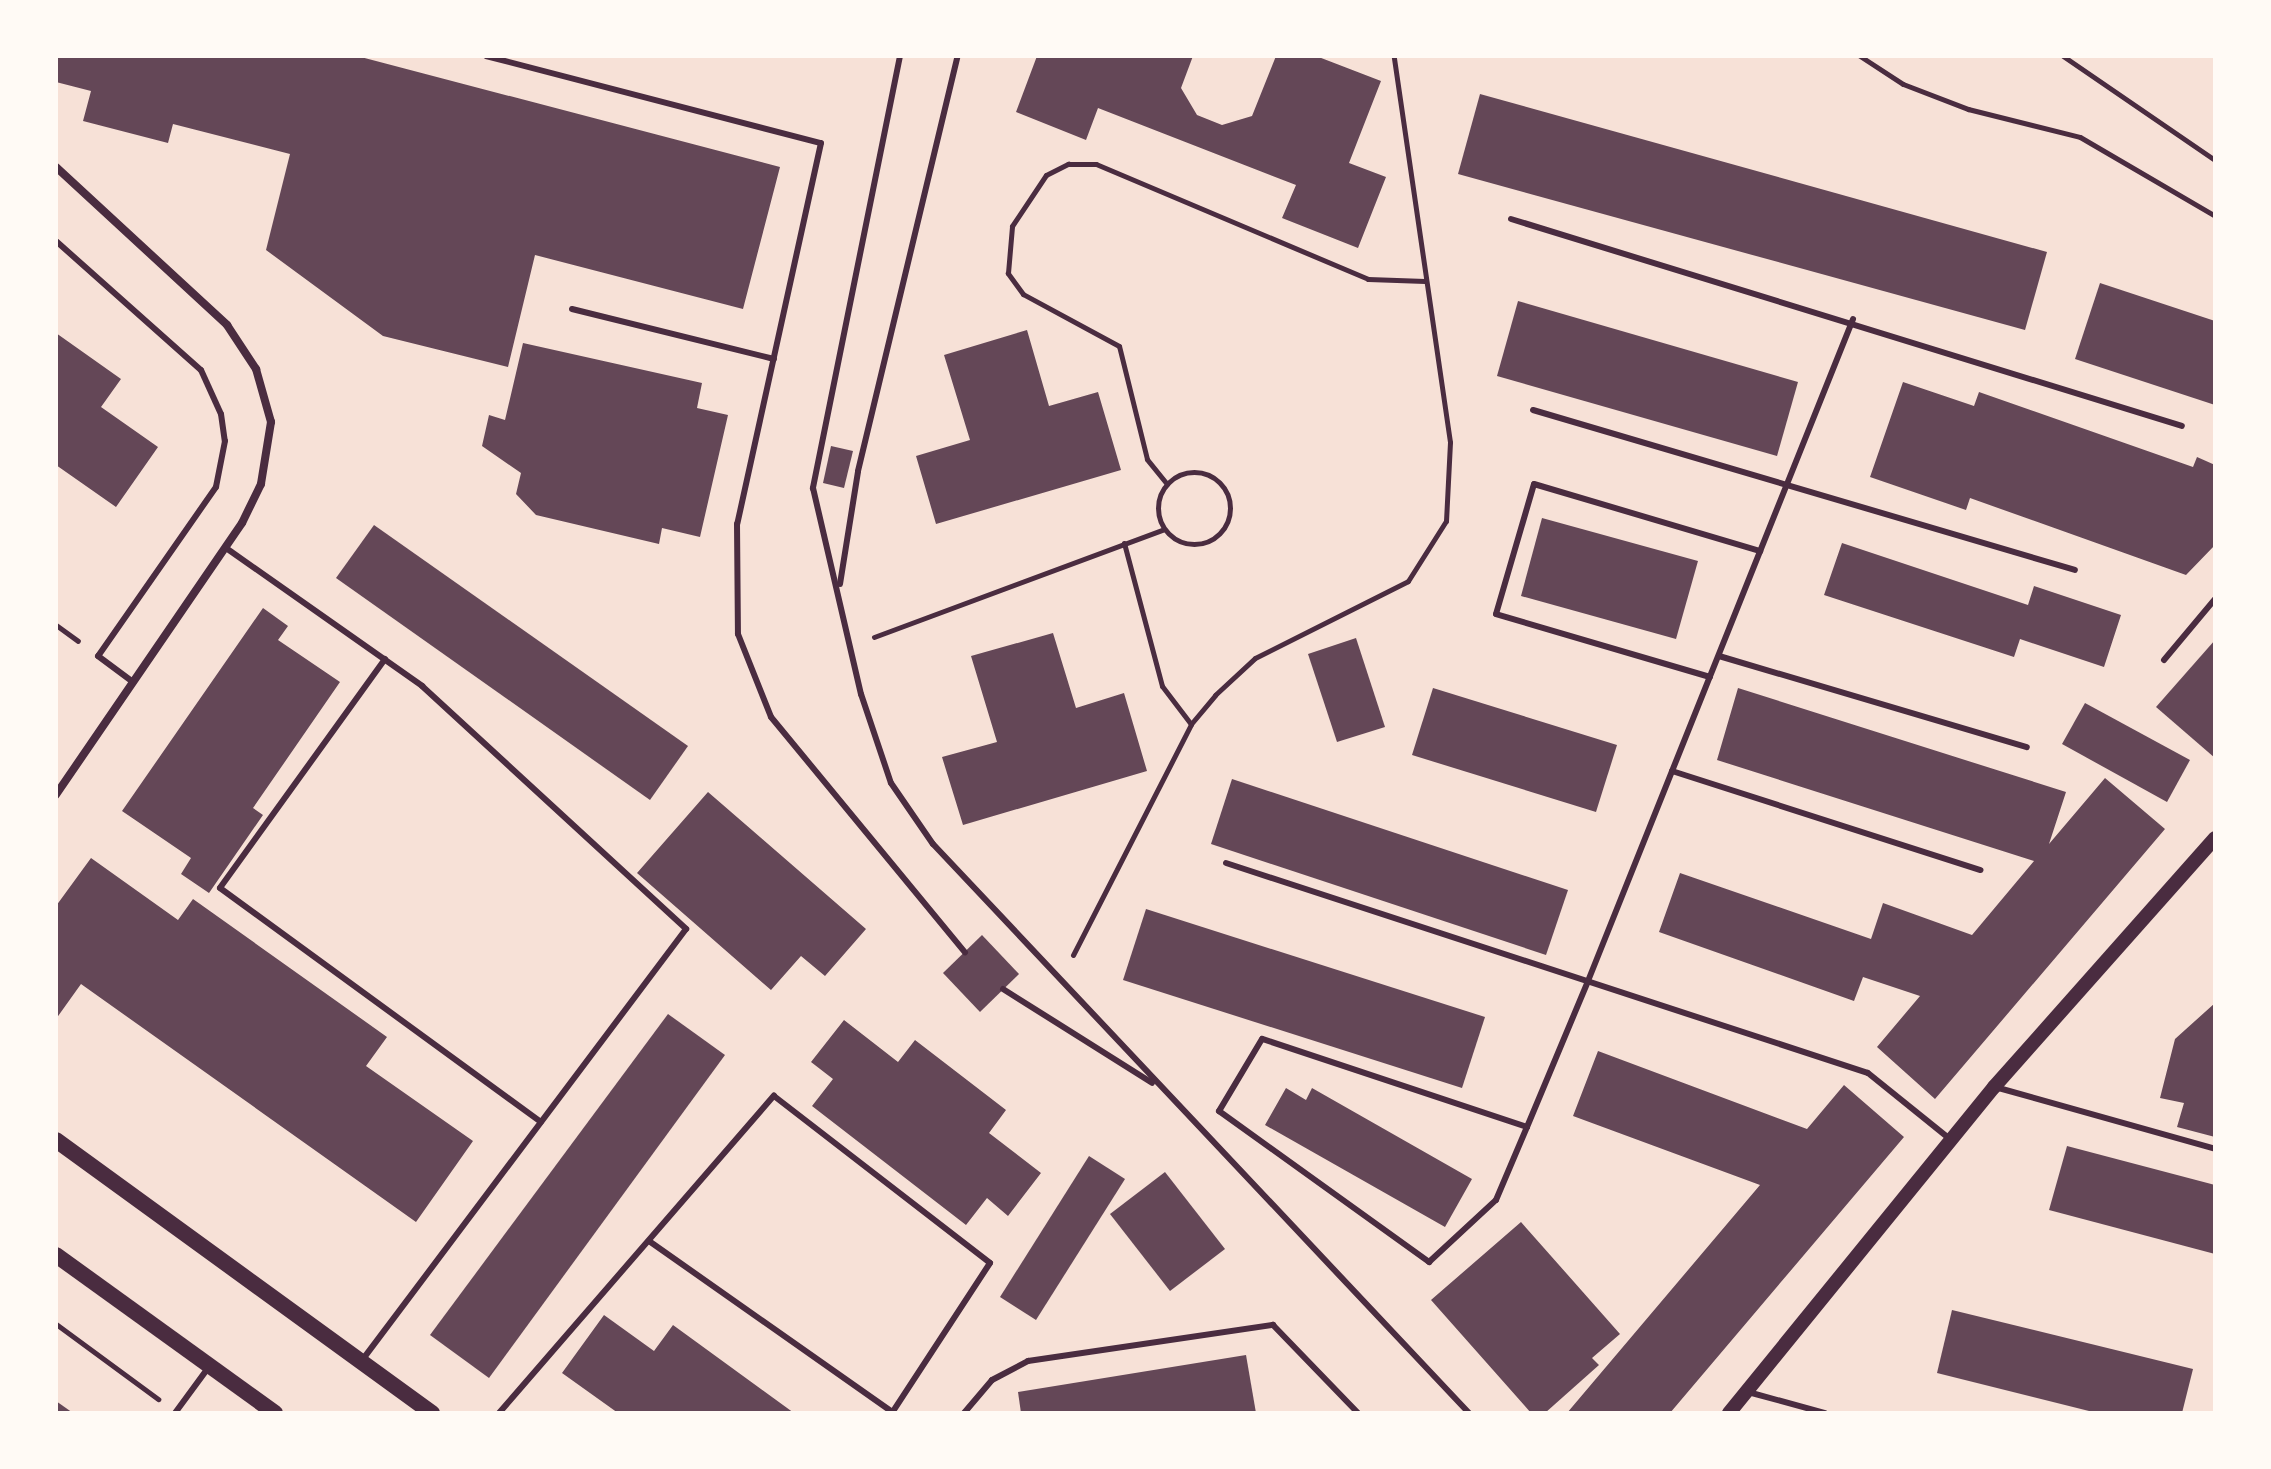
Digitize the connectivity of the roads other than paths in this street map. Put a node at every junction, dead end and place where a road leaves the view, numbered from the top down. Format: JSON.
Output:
{"nodes":[{"id":1,"x":486,"y":56,"type":"edge"},
{"id":2,"x":900,"y":56,"type":"edge"},
{"id":3,"x":958,"y":56,"type":"edge"},
{"id":4,"x":56,"y":167,"type":"edge"},
{"id":5,"x":1511,"y":219,"type":"dead end"},
{"id":6,"x":56,"y":241,"type":"edge"},
{"id":7,"x":572,"y":309,"type":"dead end"},
{"id":8,"x":1853,"y":319,"type":"junction"},
{"id":9,"x":774,"y":359,"type":"junction"},
{"id":10,"x":1533,"y":410,"type":"dead end"},
{"id":11,"x":2182,"y":426,"type":"dead end"},
{"id":12,"x":1788,"y":482,"type":"junction"},
{"id":13,"x":226,"y":548,"type":"junction"},
{"id":14,"x":1760,"y":551,"type":"junction"},
{"id":15,"x":2075,"y":570,"type":"dead end"},
{"id":16,"x":839,"y":587,"type":"junction"},
{"id":17,"x":2215,"y":599,"type":"edge"},
{"id":18,"x":1719,"y":656,"type":"junction"},
{"id":19,"x":385,"y":659,"type":"junction"},
{"id":20,"x":2164,"y":660,"type":"dead end"},
{"id":21,"x":1710,"y":677,"type":"junction"},
{"id":22,"x":133,"y":682,"type":"junction"},
{"id":23,"x":2027,"y":747,"type":"dead end"},
{"id":24,"x":1672,"y":771,"type":"junction"},
{"id":25,"x":56,"y":795,"type":"edge"},
{"id":26,"x":2215,"y":838,"type":"edge"},
{"id":27,"x":1226,"y":863,"type":"dead end"},
{"id":28,"x":1981,"y":870,"type":"dead end"},
{"id":29,"x":965,"y":952,"type":"dead end"},
{"id":30,"x":1588,"y":981,"type":"junction"},
{"id":31,"x":1003,"y":989,"type":"dead end"},
{"id":32,"x":1994,"y":1087,"type":"junction"},
{"id":33,"x":1159,"y":1088,"type":"junction"},
{"id":34,"x":541,"y":1122,"type":"junction"},
{"id":35,"x":1527,"y":1127,"type":"junction"},
{"id":36,"x":56,"y":1140,"type":"edge"},
{"id":37,"x":1951,"y":1140,"type":"junction"},
{"id":38,"x":2215,"y":1149,"type":"edge"},
{"id":39,"x":649,"y":1241,"type":"junction"},
{"id":40,"x":56,"y":1255,"type":"edge"},
{"id":41,"x":361,"y":1362,"type":"junction"},
{"id":42,"x":210,"y":1365,"type":"junction"},
{"id":43,"x":1747,"y":1392,"type":"junction"},
{"id":44,"x":892,"y":1412,"type":"edge"},
{"id":45,"x":176,"y":1413,"type":"edge"},
{"id":46,"x":275,"y":1413,"type":"edge"},
{"id":47,"x":432,"y":1413,"type":"edge"},
{"id":48,"x":499,"y":1413,"type":"edge"},
{"id":49,"x":964,"y":1413,"type":"edge"},
{"id":50,"x":1358,"y":1413,"type":"edge"},
{"id":51,"x":1469,"y":1413,"type":"edge"},
{"id":52,"x":1729,"y":1413,"type":"edge"},
{"id":53,"x":1825,"y":1413,"type":"edge"}],
"edges":[{"from":1,"to":9,"type":"lane"},
{"from":2,"to":16,"type":"lane"},
{"from":3,"to":16,"type":"lane"},
{"from":4,"to":13,"type":"street"},
{"from":5,"to":8,"type":"lane"},
{"from":6,"to":22,"type":"lane"},
{"from":7,"to":9,"type":"lane"},
{"from":8,"to":11,"type":"lane"},
{"from":8,"to":12,"type":"lane"},
{"from":9,"to":29,"type":"lane"},
{"from":10,"to":12,"type":"lane"},
{"from":12,"to":14,"type":"lane"},
{"from":12,"to":15,"type":"lane"},
{"from":13,"to":19,"type":"lane"},
{"from":13,"to":22,"type":"street"},
{"from":14,"to":18,"type":"lane"},
{"from":14,"to":21,"type":"lane"},
{"from":16,"to":33,"type":"lane"},
{"from":17,"to":20,"type":"lane"},
{"from":18,"to":21,"type":"lane"},
{"from":18,"to":23,"type":"lane"},
{"from":19,"to":34,"type":"lane"},
{"from":19,"to":34,"type":"lane"},
{"from":21,"to":24,"type":"lane"},
{"from":22,"to":25,"type":"street"},
{"from":24,"to":28,"type":"lane"},
{"from":24,"to":30,"type":"lane"},
{"from":26,"to":32,"type":"street"},
{"from":27,"to":30,"type":"lane"},
{"from":30,"to":35,"type":"lane"},
{"from":30,"to":37,"type":"lane"},
{"from":31,"to":33,"type":"lane"},
{"from":32,"to":37,"type":"street"},
{"from":32,"to":38,"type":"lane"},
{"from":33,"to":51,"type":"lane"},
{"from":34,"to":41,"type":"lane"},
{"from":35,"to":35,"type":"lane"},
{"from":36,"to":41,"type":"main road"},
{"from":37,"to":43,"type":"street"},
{"from":39,"to":44,"type":"lane"},
{"from":39,"to":44,"type":"lane"},
{"from":39,"to":48,"type":"lane"},
{"from":40,"to":42,"type":"main road"},
{"from":41,"to":47,"type":"main road"},
{"from":42,"to":45,"type":"lane"},
{"from":42,"to":46,"type":"main road"},
{"from":43,"to":52,"type":"street"},
{"from":43,"to":53,"type":"lane"},
{"from":49,"to":50,"type":"lane"}]}
